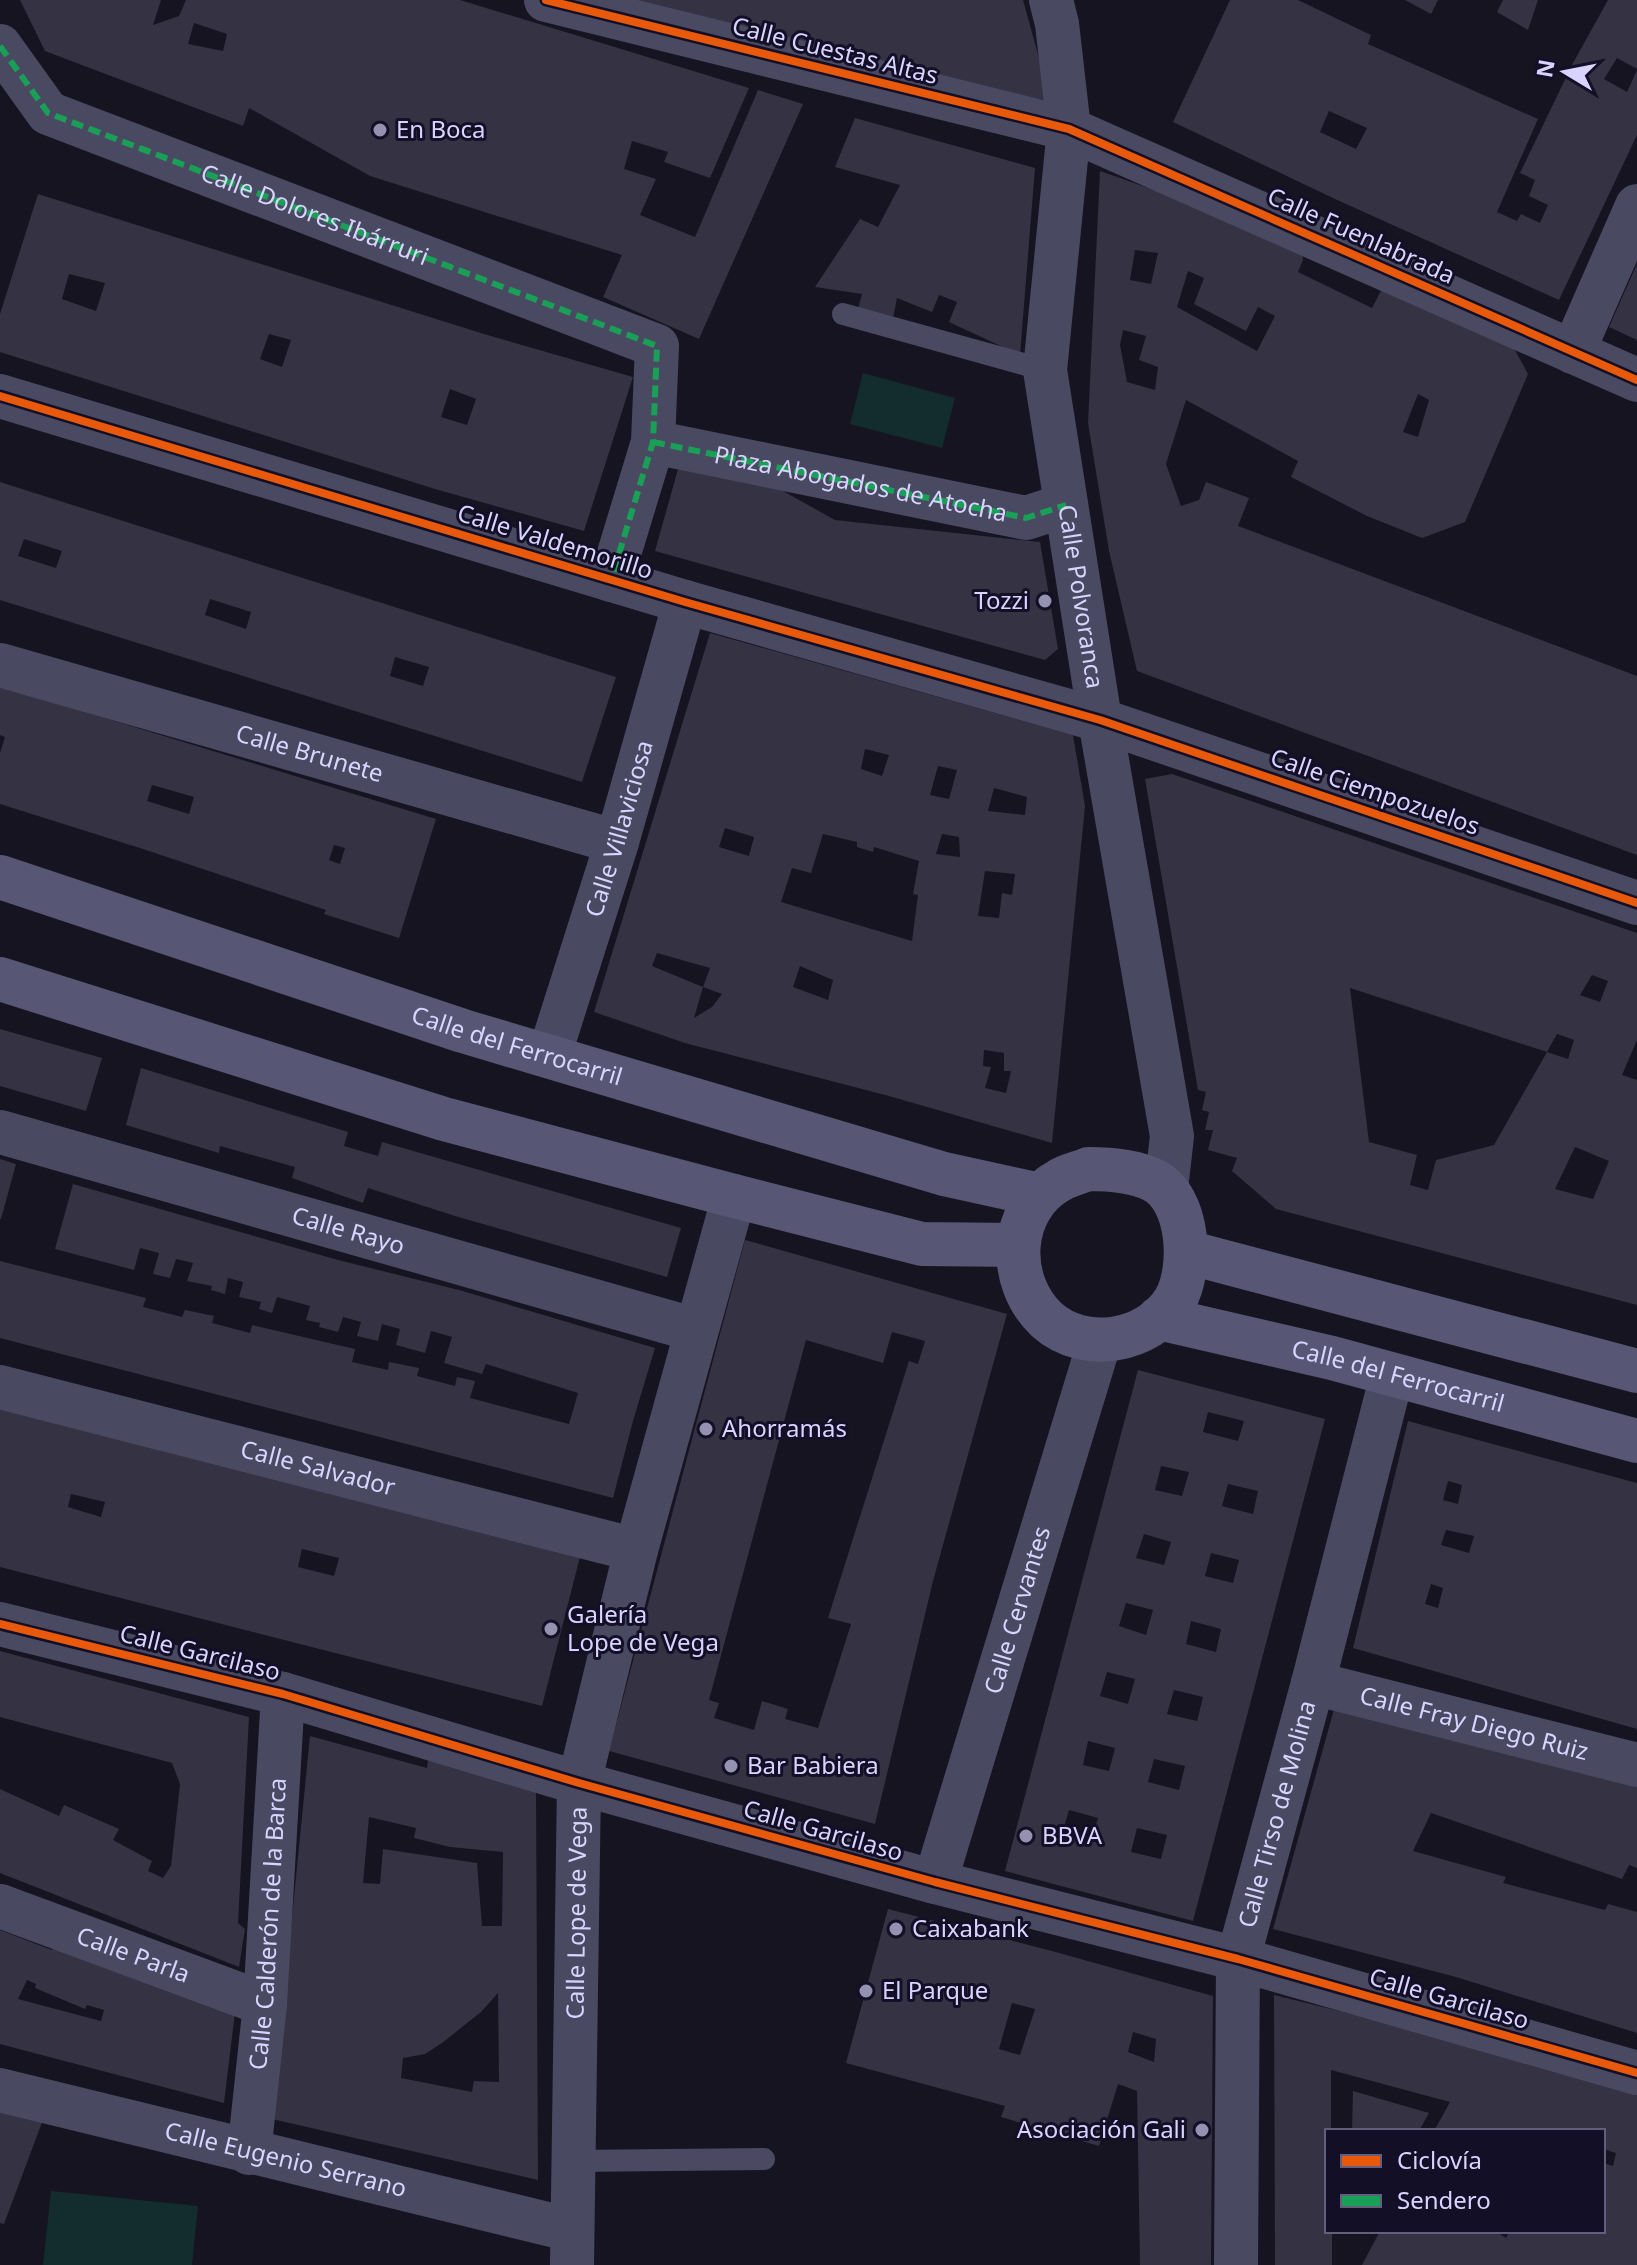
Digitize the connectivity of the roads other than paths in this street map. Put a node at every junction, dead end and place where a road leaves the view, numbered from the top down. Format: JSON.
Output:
{"nodes":[{"id":1,"x":546,"y":0,"type":"edge"},
{"id":2,"x":1051,"y":0,"type":"edge"},
{"id":3,"x":0,"y":46,"type":"edge"},
{"id":4,"x":1069,"y":129,"type":"junction"},
{"id":5,"x":1637,"y":206,"type":"edge"},
{"id":6,"x":843,"y":314,"type":"dead end"},
{"id":7,"x":1573,"y":352,"type":"junction"},
{"id":8,"x":1045,"y":370,"type":"junction"},
{"id":9,"x":1637,"y":380,"type":"edge"},
{"id":10,"x":0,"y":396,"type":"edge"},
{"id":11,"x":653,"y":442,"type":"junction"},
{"id":12,"x":1066,"y":505,"type":"junction"},
{"id":13,"x":611,"y":580,"type":"junction"},
{"id":14,"x":685,"y":602,"type":"junction"},
{"id":15,"x":0,"y":665,"type":"edge"},
{"id":16,"x":1100,"y":720,"type":"junction"},
{"id":17,"x":617,"y":842,"type":"junction"},
{"id":18,"x":0,"y":877,"type":"edge"},
{"id":19,"x":1637,"y":903,"type":"edge"},
{"id":20,"x":0,"y":979,"type":"edge"},
{"id":21,"x":549,"y":1056,"type":"junction"},
{"id":22,"x":0,"y":1132,"type":"edge"},
{"id":23,"x":1166,"y":1189,"type":"junction"},
{"id":24,"x":1040,"y":1195,"type":"junction"},
{"id":25,"x":734,"y":1196,"type":"junction"},
{"id":26,"x":1017,"y":1245,"type":"junction"},
{"id":27,"x":1187,"y":1252,"type":"junction"},
{"id":28,"x":1159,"y":1318,"type":"junction"},
{"id":29,"x":696,"y":1330,"type":"junction"},
{"id":30,"x":1100,"y":1340,"type":"junction"},
{"id":31,"x":1637,"y":1371,"type":"edge"},
{"id":32,"x":1392,"y":1375,"type":"junction"},
{"id":33,"x":0,"y":1387,"type":"edge"},
{"id":34,"x":1637,"y":1441,"type":"edge"},
{"id":35,"x":636,"y":1550,"type":"junction"},
{"id":36,"x":0,"y":1624,"type":"edge"},
{"id":37,"x":1313,"y":1683,"type":"junction"},
{"id":38,"x":283,"y":1694,"type":"junction"},
{"id":39,"x":1637,"y":1765,"type":"edge"},
{"id":40,"x":579,"y":1783,"type":"junction"},
{"id":41,"x":935,"y":1882,"type":"junction"},
{"id":42,"x":0,"y":1906,"type":"edge"},
{"id":43,"x":1238,"y":1959,"type":"junction"},
{"id":44,"x":265,"y":2004,"type":"junction"},
{"id":45,"x":1637,"y":2073,"type":"edge"},
{"id":46,"x":0,"y":2090,"type":"edge"},
{"id":47,"x":249,"y":2153,"type":"junction"},
{"id":48,"x":764,"y":2159,"type":"dead end"},
{"id":49,"x":573,"y":2161,"type":"junction"},
{"id":50,"x":572,"y":2248,"type":"edge"},
{"id":51,"x":1236,"y":2265,"type":"edge"}],
"edges":[{"from":1,"to":4,"type":"street","name":"Calle Cuestas Altas"},
{"from":2,"to":4,"type":"street","name":"Calle Polvoranca"},
{"from":3,"to":11,"type":"street","name":"Calle Dolores Ibárruri"},
{"from":4,"to":7,"type":"street","name":"Calle Fuenlabrada"},
{"from":4,"to":8,"type":"street","name":"Calle Polvoranca"},
{"from":5,"to":7,"type":"street"},
{"from":6,"to":8,"type":"lane"},
{"from":7,"to":9,"type":"street","name":"Calle Fuenlabrada"},
{"from":8,"to":12,"type":"street","name":"Calle Polvoranca"},
{"from":10,"to":13,"type":"street","name":"Calle Valdemorillo"},
{"from":11,"to":12,"type":"street","name":"Plaza Abogados de Atocha"},
{"from":11,"to":13,"type":"street"},
{"from":12,"to":16,"type":"street","name":"Calle Polvoranca"},
{"from":13,"to":14,"type":"street","name":"Calle Valdemorillo"},
{"from":14,"to":16,"type":"street","name":"Calle Valdemorillo"},
{"from":14,"to":17,"type":"street","name":"Calle Villaviciosa"},
{"from":15,"to":17,"type":"street","name":"Calle Brunete"},
{"from":16,"to":19,"type":"street","name":"Calle Ciempozuelos"},
{"from":16,"to":23,"type":"street","name":"Calle Polvoranca"},
{"from":17,"to":21,"type":"street","name":"Calle Villaviciosa"},
{"from":18,"to":21,"type":"street","name":"Calle del Ferrocarril"},
{"from":20,"to":25,"type":"street"},
{"from":21,"to":24,"type":"street","name":"Calle del Ferrocarril"},
{"from":22,"to":29,"type":"street","name":"Calle Rayo"},
{"from":23,"to":24,"type":"street"},
{"from":23,"to":27,"type":"street"},
{"from":24,"to":26,"type":"street"},
{"from":25,"to":26,"type":"street"},
{"from":25,"to":29,"type":"street","name":"Calle Lope de Vega"},
{"from":26,"to":30,"type":"street"},
{"from":27,"to":28,"type":"street"},
{"from":27,"to":31,"type":"street"},
{"from":28,"to":30,"type":"street"},
{"from":28,"to":32,"type":"street","name":"Calle del Ferrocarril"},
{"from":29,"to":35,"type":"street","name":"Calle Lope de Vega"},
{"from":30,"to":41,"type":"street","name":"Calle Cervantes"},
{"from":32,"to":34,"type":"street","name":"Calle del Ferrocarril"},
{"from":32,"to":37,"type":"street","name":"Calle Tirso de Molina"},
{"from":33,"to":35,"type":"street","name":"Calle Salvador"},
{"from":35,"to":40,"type":"street","name":"Calle Lope de Vega"},
{"from":36,"to":38,"type":"street","name":"Calle Garcilaso"},
{"from":37,"to":39,"type":"street","name":"Calle Fray Diego Ruiz"},
{"from":37,"to":43,"type":"street","name":"Calle Tirso de Molina"},
{"from":38,"to":40,"type":"street","name":"Calle Garcilaso"},
{"from":38,"to":44,"type":"street","name":"Calle Calderón de la Barca"},
{"from":40,"to":41,"type":"street","name":"Calle Garcilaso"},
{"from":40,"to":49,"type":"street","name":"Calle Lope de Vega"},
{"from":41,"to":43,"type":"street","name":"Calle Garcilaso"},
{"from":42,"to":44,"type":"street","name":"Calle Parla"},
{"from":43,"to":45,"type":"street","name":"Calle Garcilaso"},
{"from":43,"to":51,"type":"street","name":"Calle Tirso de Molina"},
{"from":44,"to":47,"type":"street","name":"Calle Calderón de la Barca"},
{"from":46,"to":47,"type":"street","name":"Calle Eugenio Serrano"},
{"from":47,"to":50,"type":"street","name":"Calle Eugenio Serrano"},
{"from":48,"to":49,"type":"lane"},
{"from":49,"to":50,"type":"street","name":"Calle Lope de Vega"}]}
